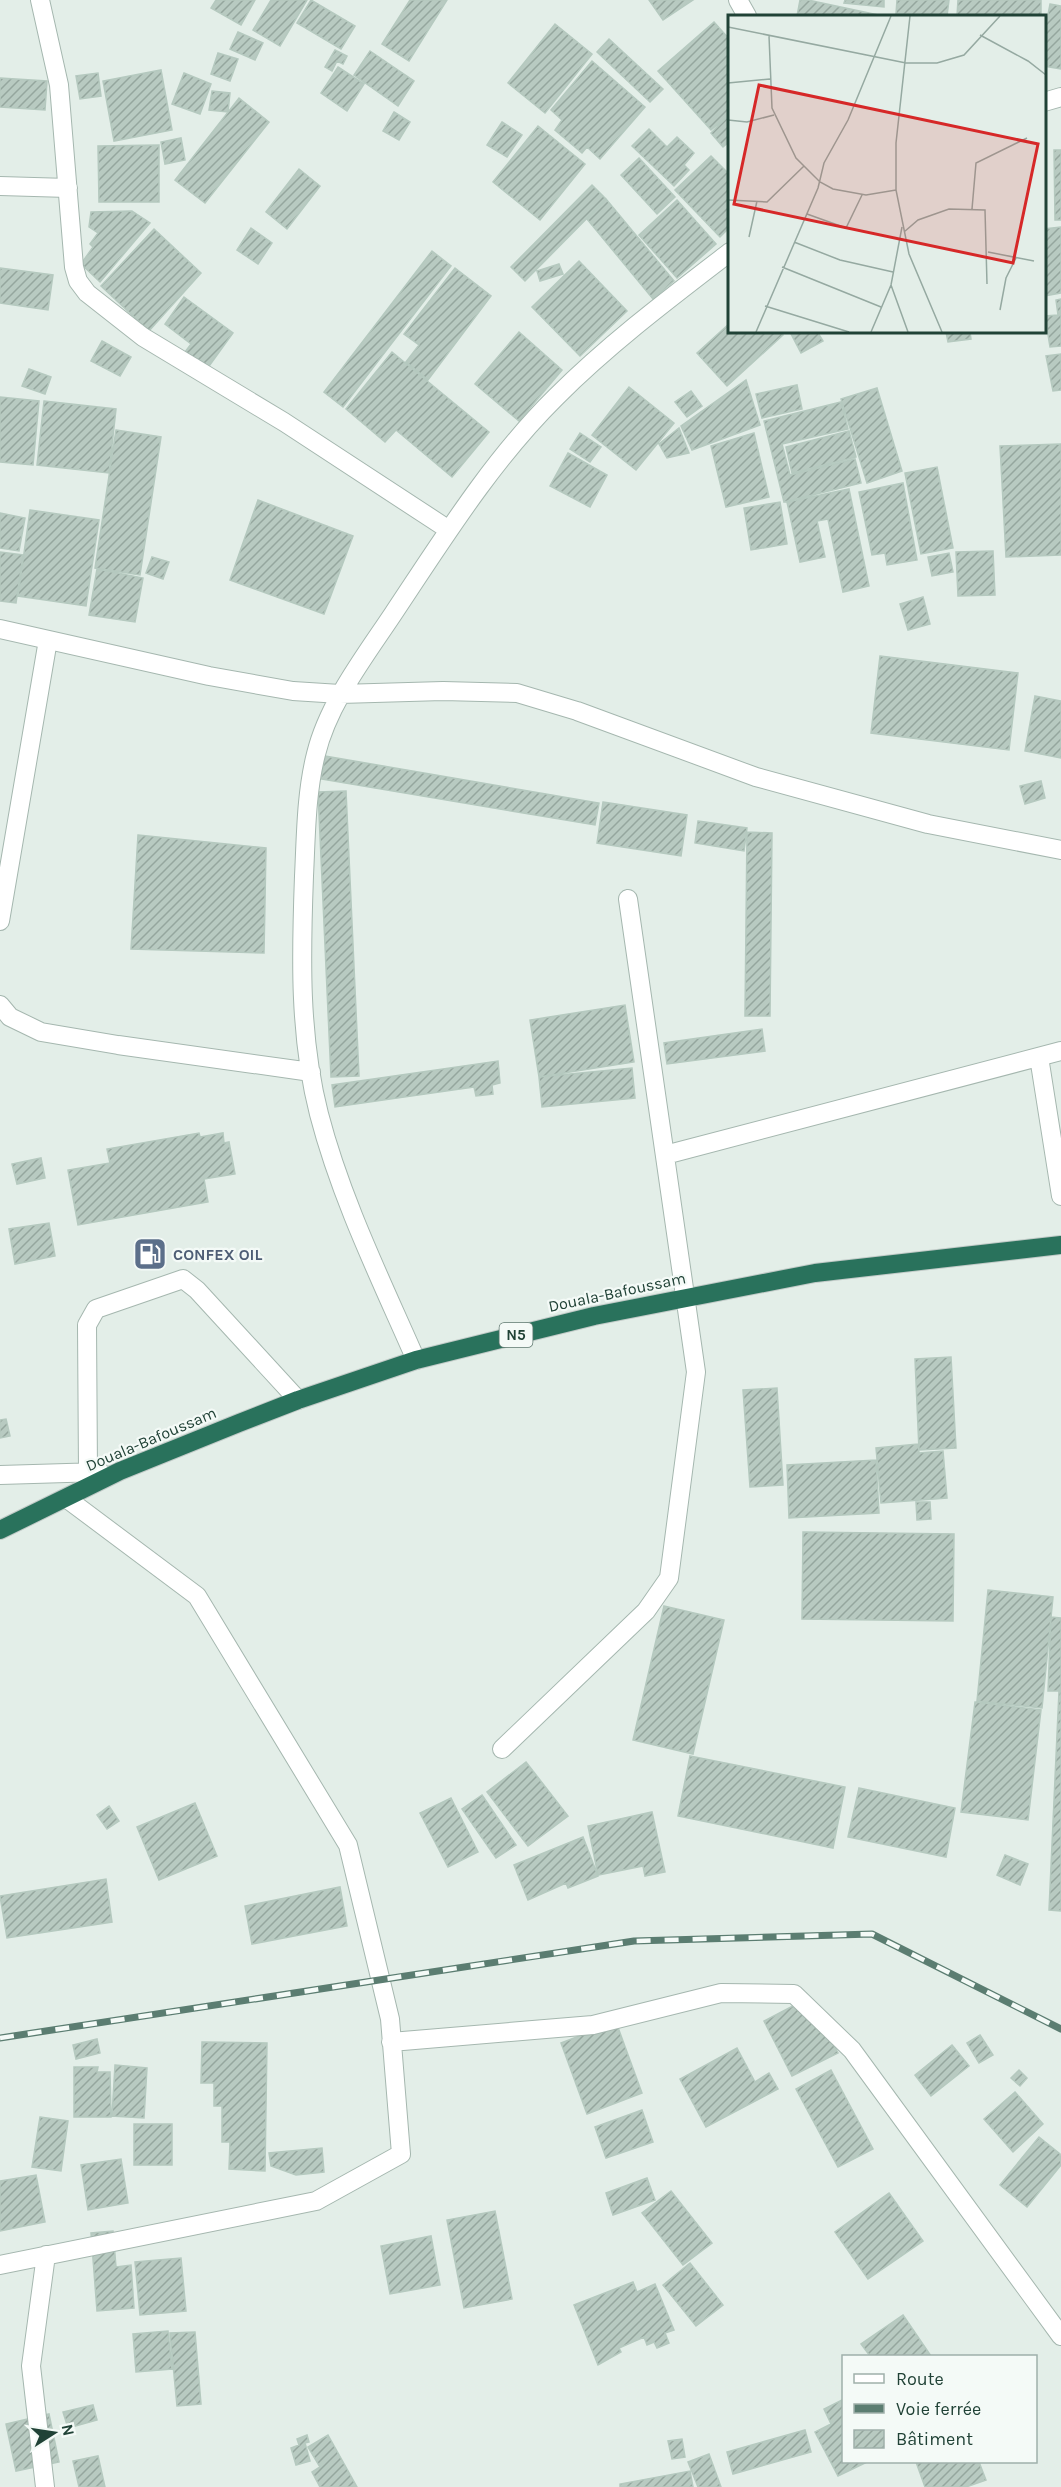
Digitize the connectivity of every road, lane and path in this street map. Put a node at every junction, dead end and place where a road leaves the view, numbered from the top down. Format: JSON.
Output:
{"nodes":[{"id":1,"x":40,"y":0,"type":"edge"},
{"id":2,"x":738,"y":0,"type":"edge"},
{"id":3,"x":746,"y":15,"type":"edge"},
{"id":4,"x":1061,"y":97,"type":"edge"},
{"id":5,"x":1046,"y":101,"type":"edge"},
{"id":6,"x":0,"y":186,"type":"edge"},
{"id":7,"x":68,"y":188,"type":"junction"},
{"id":8,"x":728,"y":253,"type":"edge"},
{"id":9,"x":449,"y":530,"type":"junction"},
{"id":10,"x":0,"y":629,"type":"edge"},
{"id":11,"x":48,"y":640,"type":"junction"},
{"id":12,"x":340,"y":694,"type":"junction"},
{"id":13,"x":1061,"y":850,"type":"edge"},
{"id":14,"x":628,"y":899,"type":"dead end"},
{"id":15,"x":0,"y":921,"type":"edge"},
{"id":16,"x":0,"y":1005,"type":"edge"},
{"id":17,"x":1061,"y":1051,"type":"edge"},
{"id":18,"x":1039,"y":1057,"type":"junction"},
{"id":19,"x":311,"y":1072,"type":"junction"},
{"id":20,"x":665,"y":1155,"type":"junction"},
{"id":21,"x":1061,"y":1196,"type":"edge"},
{"id":22,"x":1061,"y":1245,"type":"edge"},
{"id":23,"x":686,"y":1296,"type":"junction"},
{"id":24,"x":416,"y":1360,"type":"junction"},
{"id":25,"x":298,"y":1400,"type":"junction"},
{"id":26,"x":120,"y":1472,"type":"junction"},
{"id":27,"x":88,"y":1473,"type":"junction"},
{"id":28,"x":0,"y":1475,"type":"edge"},
{"id":29,"x":66,"y":1498,"type":"junction"},
{"id":30,"x":0,"y":1530,"type":"edge"},
{"id":31,"x":502,"y":1749,"type":"dead end"},
{"id":32,"x":391,"y":2042,"type":"junction"},
{"id":33,"x":46,"y":2255,"type":"junction"},
{"id":34,"x":0,"y":2265,"type":"edge"},
{"id":35,"x":1061,"y":2336,"type":"edge"},
{"id":36,"x":45,"y":2487,"type":"edge"}],
"edges":[{"from":1,"to":7,"type":"street"},
{"from":2,"to":3,"type":"street"},
{"from":4,"to":5,"type":"street"},
{"from":6,"to":7,"type":"street"},
{"from":7,"to":9,"type":"street"},
{"from":8,"to":9,"type":"street"},
{"from":9,"to":12,"type":"street"},
{"from":10,"to":11,"type":"street"},
{"from":11,"to":12,"type":"street"},
{"from":11,"to":15,"type":"street"},
{"from":12,"to":13,"type":"street"},
{"from":12,"to":19,"type":"street"},
{"from":14,"to":20,"type":"street"},
{"from":16,"to":19,"type":"street"},
{"from":17,"to":18,"type":"street"},
{"from":18,"to":20,"type":"street"},
{"from":18,"to":21,"type":"street"},
{"from":19,"to":24,"type":"street"},
{"from":20,"to":23,"type":"street"},
{"from":22,"to":23,"type":"highway","name":"Douala-Bafoussam","number":"N5"},
{"from":23,"to":24,"type":"highway","name":"Douala-Bafoussam","number":"N5"},
{"from":23,"to":31,"type":"street"},
{"from":24,"to":25,"type":"highway","name":"Douala-Bafoussam","number":"N5"},
{"from":25,"to":26,"type":"highway","name":"Douala-Bafoussam","number":"N5"},
{"from":25,"to":27,"type":"street"},
{"from":26,"to":27,"type":"street"},
{"from":26,"to":29,"type":"highway","name":"Douala-Bafoussam","number":"N5"},
{"from":27,"to":28,"type":"street"},
{"from":29,"to":30,"type":"highway","name":"Douala-Bafoussam","number":"N5"},
{"from":29,"to":32,"type":"street"},
{"from":32,"to":33,"type":"street"},
{"from":32,"to":35,"type":"street"},
{"from":33,"to":34,"type":"street"},
{"from":33,"to":36,"type":"street"}]}
